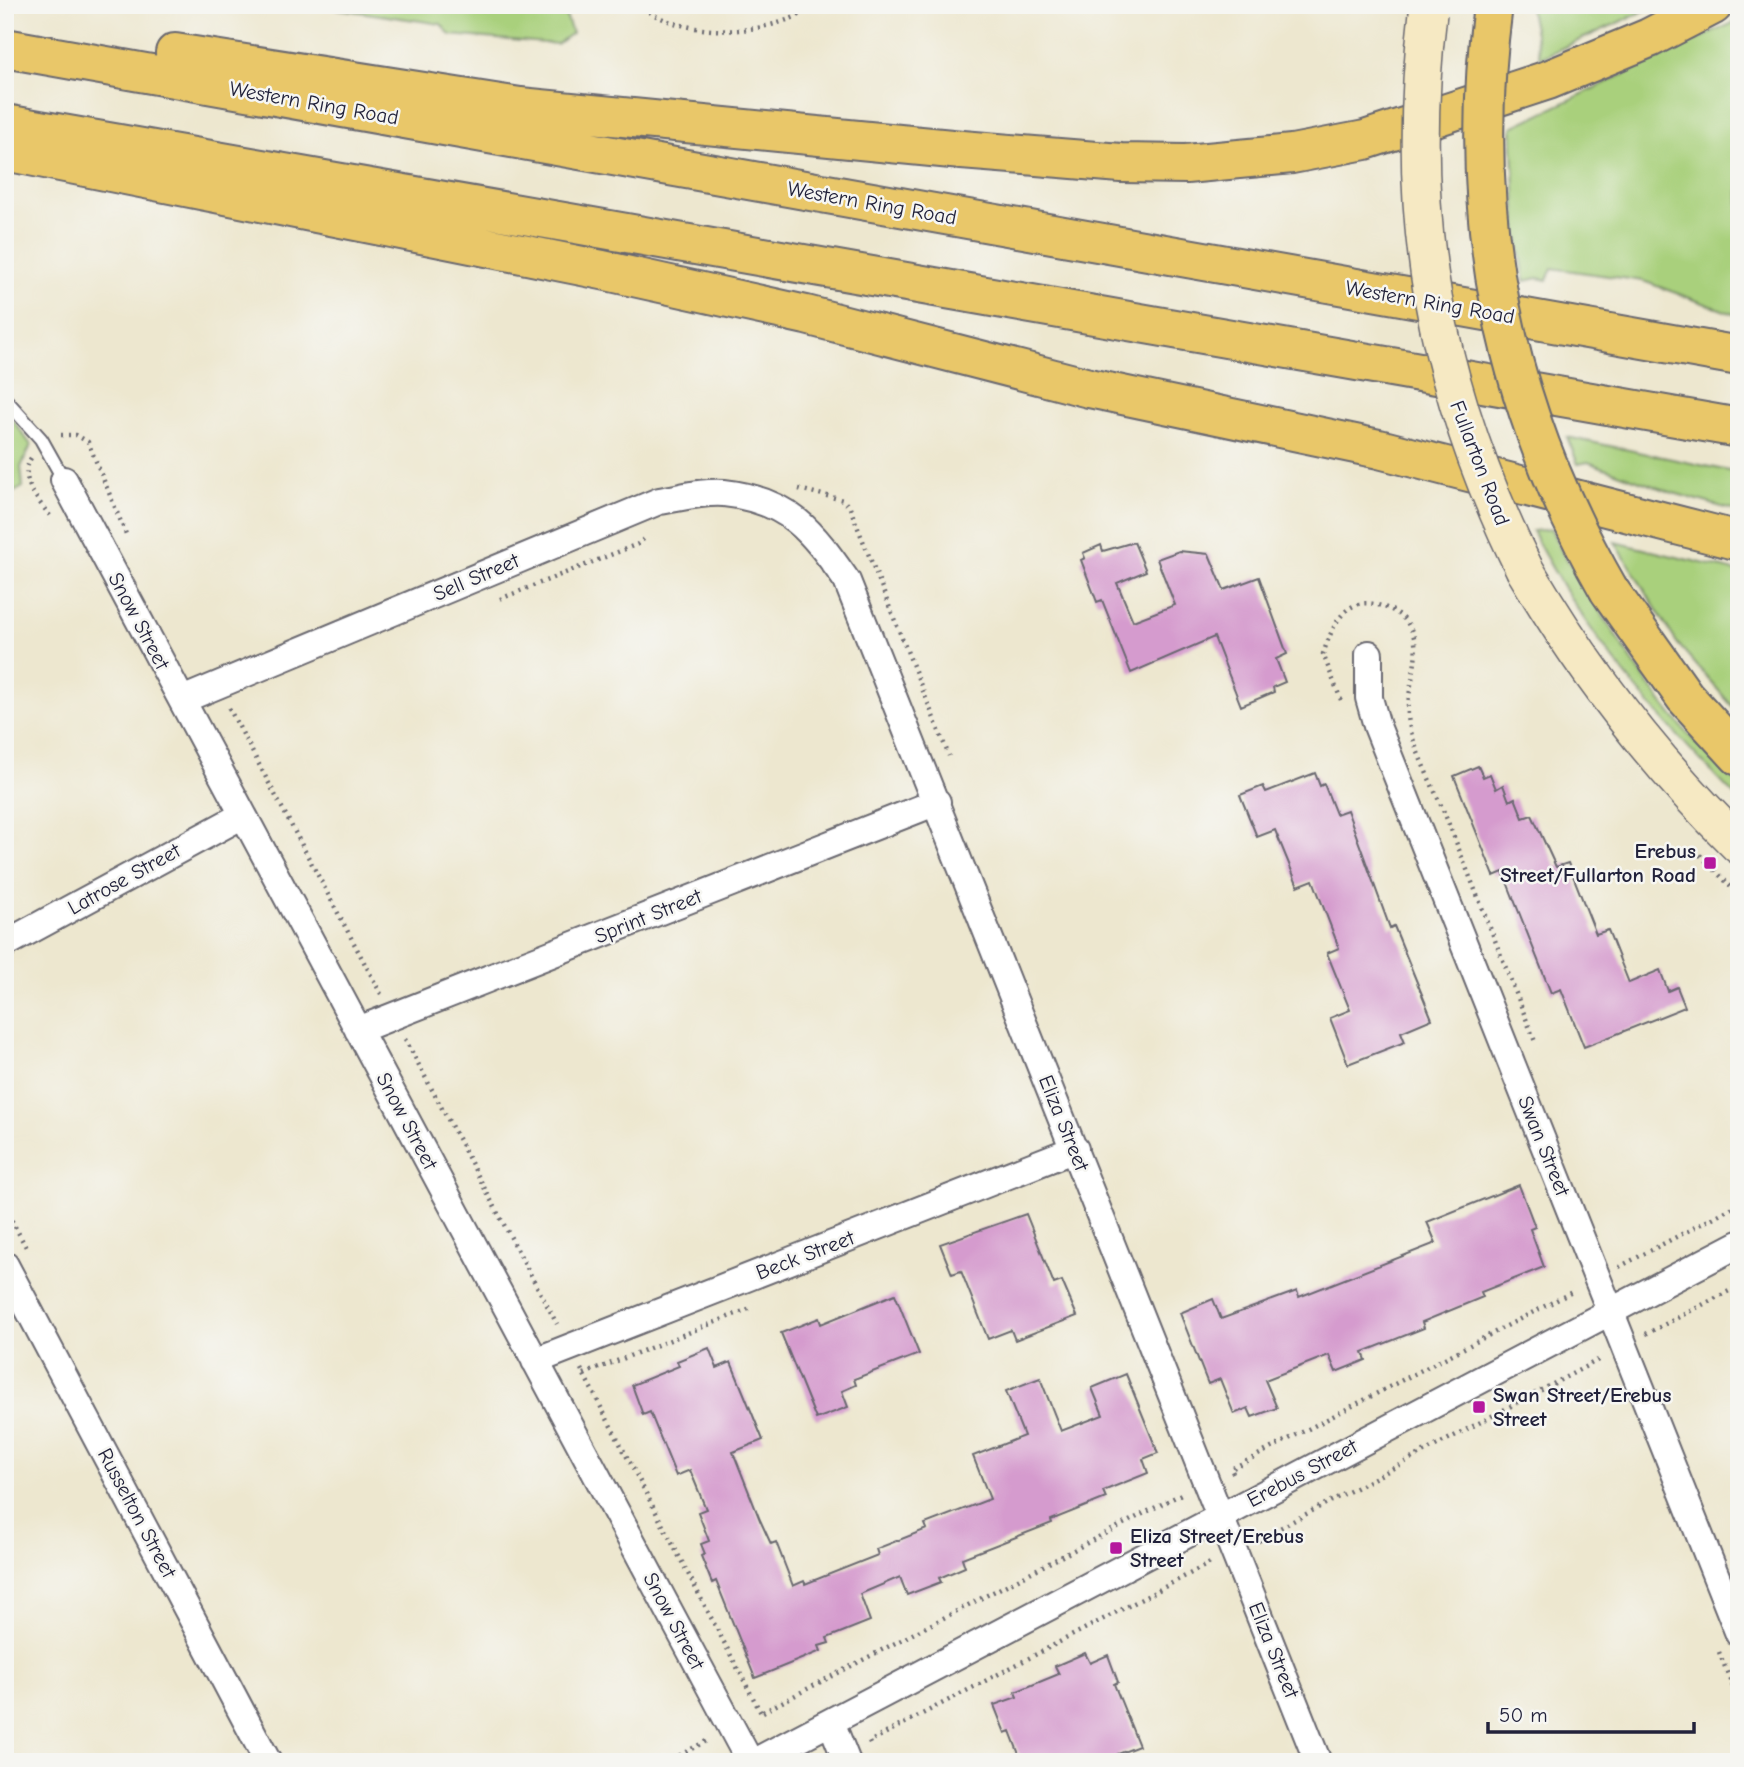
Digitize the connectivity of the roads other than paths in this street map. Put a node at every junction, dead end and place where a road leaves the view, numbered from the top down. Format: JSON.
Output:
{"nodes":[{"id":1,"x":1493,"y":5,"type":"edge"},
{"id":2,"x":1713,"y":5,"type":"edge"},
{"id":3,"x":1429,"y":9,"type":"edge"},
{"id":4,"x":5,"y":31,"type":"edge"},
{"id":5,"x":5,"y":48,"type":"edge"},
{"id":6,"x":5,"y":124,"type":"edge"},
{"id":7,"x":5,"y":151,"type":"edge"},
{"id":8,"x":1739,"y":356,"type":"edge"},
{"id":9,"x":5,"y":399,"type":"edge"},
{"id":10,"x":1739,"y":428,"type":"edge"},
{"id":11,"x":64,"y":480,"type":"joint"},
{"id":12,"x":785,"y":497,"type":"joint"},
{"id":13,"x":1739,"y":541,"type":"edge"},
{"id":14,"x":1369,"y":654,"type":"dead end"},
{"id":15,"x":182,"y":700,"type":"junction"},
{"id":16,"x":1739,"y":756,"type":"edge"},
{"id":17,"x":937,"y":802,"type":"junction"},
{"id":18,"x":243,"y":815,"type":"junction"},
{"id":19,"x":1739,"y":845,"type":"edge"},
{"id":20,"x":5,"y":944,"type":"edge"},
{"id":21,"x":358,"y":1030,"type":"junction"},
{"id":22,"x":1075,"y":1149,"type":"junction"},
{"id":23,"x":1739,"y":1244,"type":"edge"},
{"id":24,"x":5,"y":1265,"type":"edge"},
{"id":25,"x":1610,"y":1311,"type":"junction"},
{"id":26,"x":535,"y":1361,"type":"junction"},
{"id":27,"x":1220,"y":1515,"type":"junction"},
{"id":28,"x":1739,"y":1634,"type":"edge"},
{"id":29,"x":831,"y":1722,"type":"junction"},
{"id":30,"x":268,"y":1762,"type":"edge"},
{"id":31,"x":752,"y":1762,"type":"edge"},
{"id":32,"x":847,"y":1762,"type":"edge"},
{"id":33,"x":1318,"y":1762,"type":"edge"}],
"edges":[{"from":1,"to":16,"type":"highway","bridge":true},
{"from":2,"to":4,"type":"highway"},
{"from":3,"to":19,"type":"main road","name":"Fullarton Road","bridge":true},
{"from":5,"to":8,"type":"highway","name":"Western Ring Road"},
{"from":6,"to":10,"type":"highway"},
{"from":7,"to":13,"type":"highway"},
{"from":9,"to":11,"type":"lane"},
{"from":11,"to":15,"type":"street","name":"Snow Street"},
{"from":12,"to":15,"type":"street","name":"Sell Street"},
{"from":12,"to":17,"type":"street","name":"Eliza Street"},
{"from":14,"to":25,"type":"street","name":"Swan Street"},
{"from":15,"to":18,"type":"street","name":"Snow Street"},
{"from":17,"to":21,"type":"street","name":"Sprint Street"},
{"from":17,"to":22,"type":"street","name":"Eliza Street"},
{"from":18,"to":20,"type":"street","name":"Latrose Street"},
{"from":18,"to":21,"type":"street","name":"Snow Street"},
{"from":21,"to":26,"type":"street","name":"Snow Street"},
{"from":22,"to":26,"type":"street","name":"Beck Street"},
{"from":22,"to":27,"type":"street","name":"Eliza Street"},
{"from":23,"to":25,"type":"street","name":"Erebus Street"},
{"from":24,"to":30,"type":"street","name":"Russelton Street"},
{"from":25,"to":27,"type":"street","name":"Erebus Street"},
{"from":25,"to":28,"type":"street","name":"Swan Street"},
{"from":26,"to":31,"type":"street","name":"Snow Street"},
{"from":27,"to":29,"type":"street","name":"Erebus Street"},
{"from":27,"to":33,"type":"street","name":"Eliza Street"},
{"from":29,"to":31,"type":"street","name":"Erebus Street"},
{"from":29,"to":32,"type":"street"}]}
